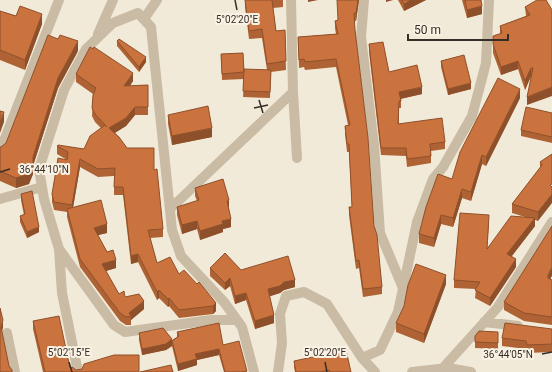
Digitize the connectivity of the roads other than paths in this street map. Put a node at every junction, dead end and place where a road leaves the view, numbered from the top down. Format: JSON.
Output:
{"nodes":[{"id":1,"x":59,"y":0,"type":"edge"},
{"id":2,"x":113,"y":0,"type":"edge"},
{"id":3,"x":157,"y":0,"type":"edge"},
{"id":4,"x":291,"y":0,"type":"edge"},
{"id":5,"x":364,"y":0,"type":"edge"},
{"id":6,"x":489,"y":0,"type":"edge"},
{"id":7,"x":144,"y":19,"type":"junction"},
{"id":8,"x":96,"y":40,"type":"junction"},
{"id":9,"x":293,"y":92,"type":"junction"},
{"id":10,"x":0,"y":151,"type":"edge"},
{"id":11,"x":297,"y":158,"type":"dead end"},
{"id":12,"x":42,"y":187,"type":"junction"},
{"id":13,"x":0,"y":199,"type":"edge"},
{"id":14,"x":170,"y":209,"type":"junction"},
{"id":15,"x":552,"y":222,"type":"edge"},
{"id":16,"x":59,"y":249,"type":"junction"},
{"id":17,"x":403,"y":288,"type":"junction"},
{"id":18,"x":237,"y":320,"type":"junction"},
{"id":19,"x":484,"y":322,"type":"junction"},
{"id":20,"x":530,"y":328,"type":"edge"},
{"id":21,"x":6,"y":333,"type":"dead end"},
{"id":22,"x":362,"y":358,"type":"junction"},
{"id":23,"x":442,"y":369,"type":"junction"},
{"id":24,"x":15,"y":372,"type":"edge"},
{"id":25,"x":78,"y":372,"type":"edge"},
{"id":26,"x":254,"y":372,"type":"edge"},
{"id":27,"x":278,"y":372,"type":"edge"},
{"id":28,"x":375,"y":372,"type":"edge"},
{"id":29,"x":412,"y":372,"type":"edge"},
{"id":30,"x":471,"y":372,"type":"edge"}],
"edges":[{"from":1,"to":10,"type":"street"},
{"from":2,"to":8,"type":"street"},
{"from":3,"to":7,"type":"street"},
{"from":4,"to":9,"type":"street"},
{"from":5,"to":17,"type":"street"},
{"from":6,"to":17,"type":"street"},
{"from":7,"to":8,"type":"street"},
{"from":7,"to":14,"type":"street"},
{"from":8,"to":12,"type":"street"},
{"from":9,"to":11,"type":"street"},
{"from":9,"to":14,"type":"street"},
{"from":12,"to":13,"type":"street"},
{"from":12,"to":16,"type":"street"},
{"from":14,"to":18,"type":"street"},
{"from":15,"to":19,"type":"street"},
{"from":16,"to":18,"type":"street"},
{"from":16,"to":25,"type":"street"},
{"from":17,"to":22,"type":"street"},
{"from":18,"to":26,"type":"street"},
{"from":19,"to":20,"type":"street"},
{"from":19,"to":23,"type":"street"},
{"from":21,"to":24,"type":"street"},
{"from":22,"to":27,"type":"street"},
{"from":22,"to":28,"type":"street"},
{"from":23,"to":29,"type":"street"},
{"from":23,"to":30,"type":"street"}]}
